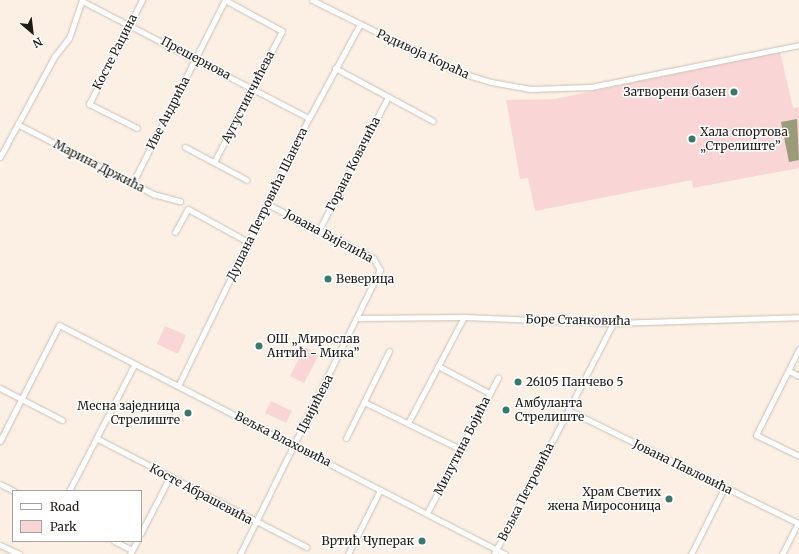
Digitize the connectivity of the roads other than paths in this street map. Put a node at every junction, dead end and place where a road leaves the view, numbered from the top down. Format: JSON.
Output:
{"nodes":[{"id":1,"x":142,"y":0,"type":"edge"},
{"id":2,"x":225,"y":0,"type":"edge"},
{"id":3,"x":312,"y":0,"type":"edge"},
{"id":4,"x":82,"y":1,"type":"edge"},
{"id":5,"x":129,"y":24,"type":"junction"},
{"id":6,"x":360,"y":24,"type":"junction"},
{"id":7,"x":799,"y":45,"type":"edge"},
{"id":8,"x":196,"y":58,"type":"junction"},
{"id":9,"x":335,"y":68,"type":"junction"},
{"id":10,"x":252,"y":88,"type":"junction"},
{"id":11,"x":388,"y":97,"type":"junction"},
{"id":12,"x":309,"y":118,"type":"junction"},
{"id":13,"x":433,"y":121,"type":"dead end"},
{"id":14,"x":19,"y":125,"type":"junction"},
{"id":15,"x":137,"y":128,"type":"dead end"},
{"id":16,"x":185,"y":148,"type":"dead end"},
{"id":17,"x":0,"y":157,"type":"edge"},
{"id":18,"x":214,"y":162,"type":"junction"},
{"id":19,"x":247,"y":180,"type":"dead end"},
{"id":20,"x":132,"y":182,"type":"junction"},
{"id":21,"x":180,"y":201,"type":"dead end"},
{"id":22,"x":266,"y":204,"type":"junction"},
{"id":23,"x":319,"y":230,"type":"junction"},
{"id":24,"x":175,"y":232,"type":"dead end"},
{"id":25,"x":248,"y":242,"type":"junction"},
{"id":26,"x":464,"y":317,"type":"junction"},
{"id":27,"x":799,"y":317,"type":"edge"},
{"id":28,"x":358,"y":318,"type":"junction"},
{"id":29,"x":613,"y":322,"type":"junction"},
{"id":30,"x":799,"y":349,"type":"edge"},
{"id":31,"x":389,"y":351,"type":"dead end"},
{"id":32,"x":134,"y":365,"type":"junction"},
{"id":33,"x":438,"y":366,"type":"junction"},
{"id":34,"x":789,"y":371,"type":"junction"},
{"id":35,"x":799,"y":376,"type":"edge"},
{"id":36,"x":498,"y":378,"type":"dead end"},
{"id":37,"x":178,"y":386,"type":"junction"},
{"id":38,"x":0,"y":388,"type":"edge"},
{"id":39,"x":489,"y":393,"type":"junction"},
{"id":40,"x":21,"y":399,"type":"junction"},
{"id":41,"x":364,"y":402,"type":"junction"},
{"id":42,"x":568,"y":410,"type":"junction"},
{"id":43,"x":62,"y":420,"type":"dead end"},
{"id":44,"x":408,"y":423,"type":"junction"},
{"id":45,"x":96,"y":438,"type":"junction"},
{"id":46,"x":346,"y":438,"type":"dead end"},
{"id":47,"x":0,"y":441,"type":"edge"},
{"id":48,"x":294,"y":445,"type":"junction"},
{"id":49,"x":460,"y":449,"type":"junction"},
{"id":50,"x":799,"y":456,"type":"edge"},
{"id":51,"x":169,"y":478,"type":"junction"},
{"id":52,"x":0,"y":484,"type":"edge"},
{"id":53,"x":724,"y":488,"type":"junction"},
{"id":54,"x":12,"y":490,"type":"edge"},
{"id":55,"x":70,"y":490,"type":"edge"},
{"id":56,"x":380,"y":490,"type":"junction"},
{"id":57,"x":427,"y":513,"type":"junction"},
{"id":58,"x":798,"y":522,"type":"edge"},
{"id":59,"x":256,"y":523,"type":"junction"},
{"id":60,"x":142,"y":531,"type":"edge"},
{"id":61,"x":116,"y":542,"type":"edge"},
{"id":62,"x":136,"y":542,"type":"edge"},
{"id":63,"x":0,"y":545,"type":"edge"},
{"id":64,"x":306,"y":547,"type":"dead end"},
{"id":65,"x":131,"y":552,"type":"edge"},
{"id":66,"x":496,"y":552,"type":"edge"},
{"id":67,"x":19,"y":554,"type":"edge"},
{"id":68,"x":240,"y":554,"type":"edge"},
{"id":69,"x":348,"y":554,"type":"edge"},
{"id":70,"x":506,"y":554,"type":"edge"},
{"id":71,"x":691,"y":554,"type":"edge"},
{"id":72,"x":782,"y":554,"type":"edge"}],
"edges":[{"from":1,"to":5,"type":"street","name":"Косте Рацина"},
{"from":2,"to":8,"type":"street","name":"Иве Андрића"},
{"from":2,"to":10,"type":"street","name":"Аугустинчићева"},
{"from":3,"to":6,"type":"street","name":"Радивоја Кораћа"},
{"from":4,"to":5,"type":"street","name":"Прешернова"},
{"from":4,"to":14,"type":"street"},
{"from":5,"to":8,"type":"street","name":"Прешернова"},
{"from":5,"to":15,"type":"street","name":"Косте Рацина"},
{"from":6,"to":7,"type":"street","name":"Радивоја Кораћа"},
{"from":6,"to":9,"type":"street","name":"Душана Петровића Шанета"},
{"from":8,"to":10,"type":"street","name":"Прешернова"},
{"from":8,"to":20,"type":"street","name":"Иве Андрића"},
{"from":9,"to":11,"type":"street"},
{"from":9,"to":12,"type":"street","name":"Душана Петровића Шанета"},
{"from":10,"to":12,"type":"street","name":"Прешернова"},
{"from":10,"to":18,"type":"street","name":"Аугустинчићева"},
{"from":11,"to":13,"type":"street"},
{"from":11,"to":23,"type":"street","name":"Горана Ковачића"},
{"from":12,"to":22,"type":"street","name":"Душана Петровића Шанета"},
{"from":14,"to":17,"type":"street"},
{"from":14,"to":20,"type":"street","name":"Марина Држића"},
{"from":16,"to":18,"type":"street"},
{"from":18,"to":19,"type":"street"},
{"from":20,"to":21,"type":"street","name":"Марина Држића"},
{"from":22,"to":23,"type":"street","name":"Јована Бијелића"},
{"from":22,"to":25,"type":"street","name":"Душана Петровића Шанета"},
{"from":23,"to":28,"type":"street","name":"Јована Бијелића"},
{"from":24,"to":25,"type":"street"},
{"from":25,"to":37,"type":"street","name":"Душана Петровића Шанета"},
{"from":26,"to":28,"type":"street","name":"Боре Станковића"},
{"from":26,"to":29,"type":"street","name":"Боре Станковића"},
{"from":26,"to":33,"type":"street"},
{"from":27,"to":29,"type":"street","name":"Боре Станковића"},
{"from":28,"to":48,"type":"street","name":"Цвијићева"},
{"from":29,"to":42,"type":"street","name":"Вељка Петровића"},
{"from":30,"to":34,"type":"street"},
{"from":31,"to":41,"type":"street"},
{"from":32,"to":37,"type":"street","name":"Вељка Влаховића"},
{"from":32,"to":40,"type":"street","name":"Вељка Влаховића"},
{"from":32,"to":45,"type":"street"},
{"from":33,"to":39,"type":"street"},
{"from":33,"to":44,"type":"street"},
{"from":34,"to":35,"type":"street"},
{"from":34,"to":50,"type":"street"},
{"from":36,"to":39,"type":"street","name":"Милутина Бојића"},
{"from":37,"to":48,"type":"street","name":"Вељка Влаховића"},
{"from":38,"to":40,"type":"street"},
{"from":39,"to":49,"type":"street","name":"Милутина Бојића"},
{"from":40,"to":43,"type":"street"},
{"from":40,"to":47,"type":"street"},
{"from":41,"to":44,"type":"street"},
{"from":41,"to":46,"type":"street"},
{"from":42,"to":53,"type":"street","name":"Јована Павловића"},
{"from":42,"to":66,"type":"street","name":"Вељка Петровића"},
{"from":44,"to":49,"type":"street"},
{"from":45,"to":51,"type":"street","name":"Косте Абрашевића"},
{"from":45,"to":55,"type":"street"},
{"from":48,"to":56,"type":"street","name":"Вељка Влаховића"},
{"from":48,"to":59,"type":"street","name":"Цвијићева"},
{"from":49,"to":57,"type":"street","name":"Милутина Бојића"},
{"from":51,"to":59,"type":"street","name":"Косте Абрашевића"},
{"from":51,"to":60,"type":"street"},
{"from":52,"to":54,"type":"street"},
{"from":53,"to":58,"type":"street","name":"Јована Павловића"},
{"from":53,"to":71,"type":"street"},
{"from":56,"to":57,"type":"street","name":"Вељка Влаховића"},
{"from":56,"to":69,"type":"street"},
{"from":57,"to":66,"type":"street","name":"Вељка Влаховића"},
{"from":58,"to":72,"type":"street"},
{"from":59,"to":64,"type":"street","name":"Косте Абрашевића"},
{"from":59,"to":68,"type":"street","name":"Цвијићева"},
{"from":61,"to":65,"type":"street"},
{"from":62,"to":65,"type":"street"},
{"from":63,"to":67,"type":"street"},
{"from":66,"to":70,"type":"street","name":"Вељка Влаховића"}]}
